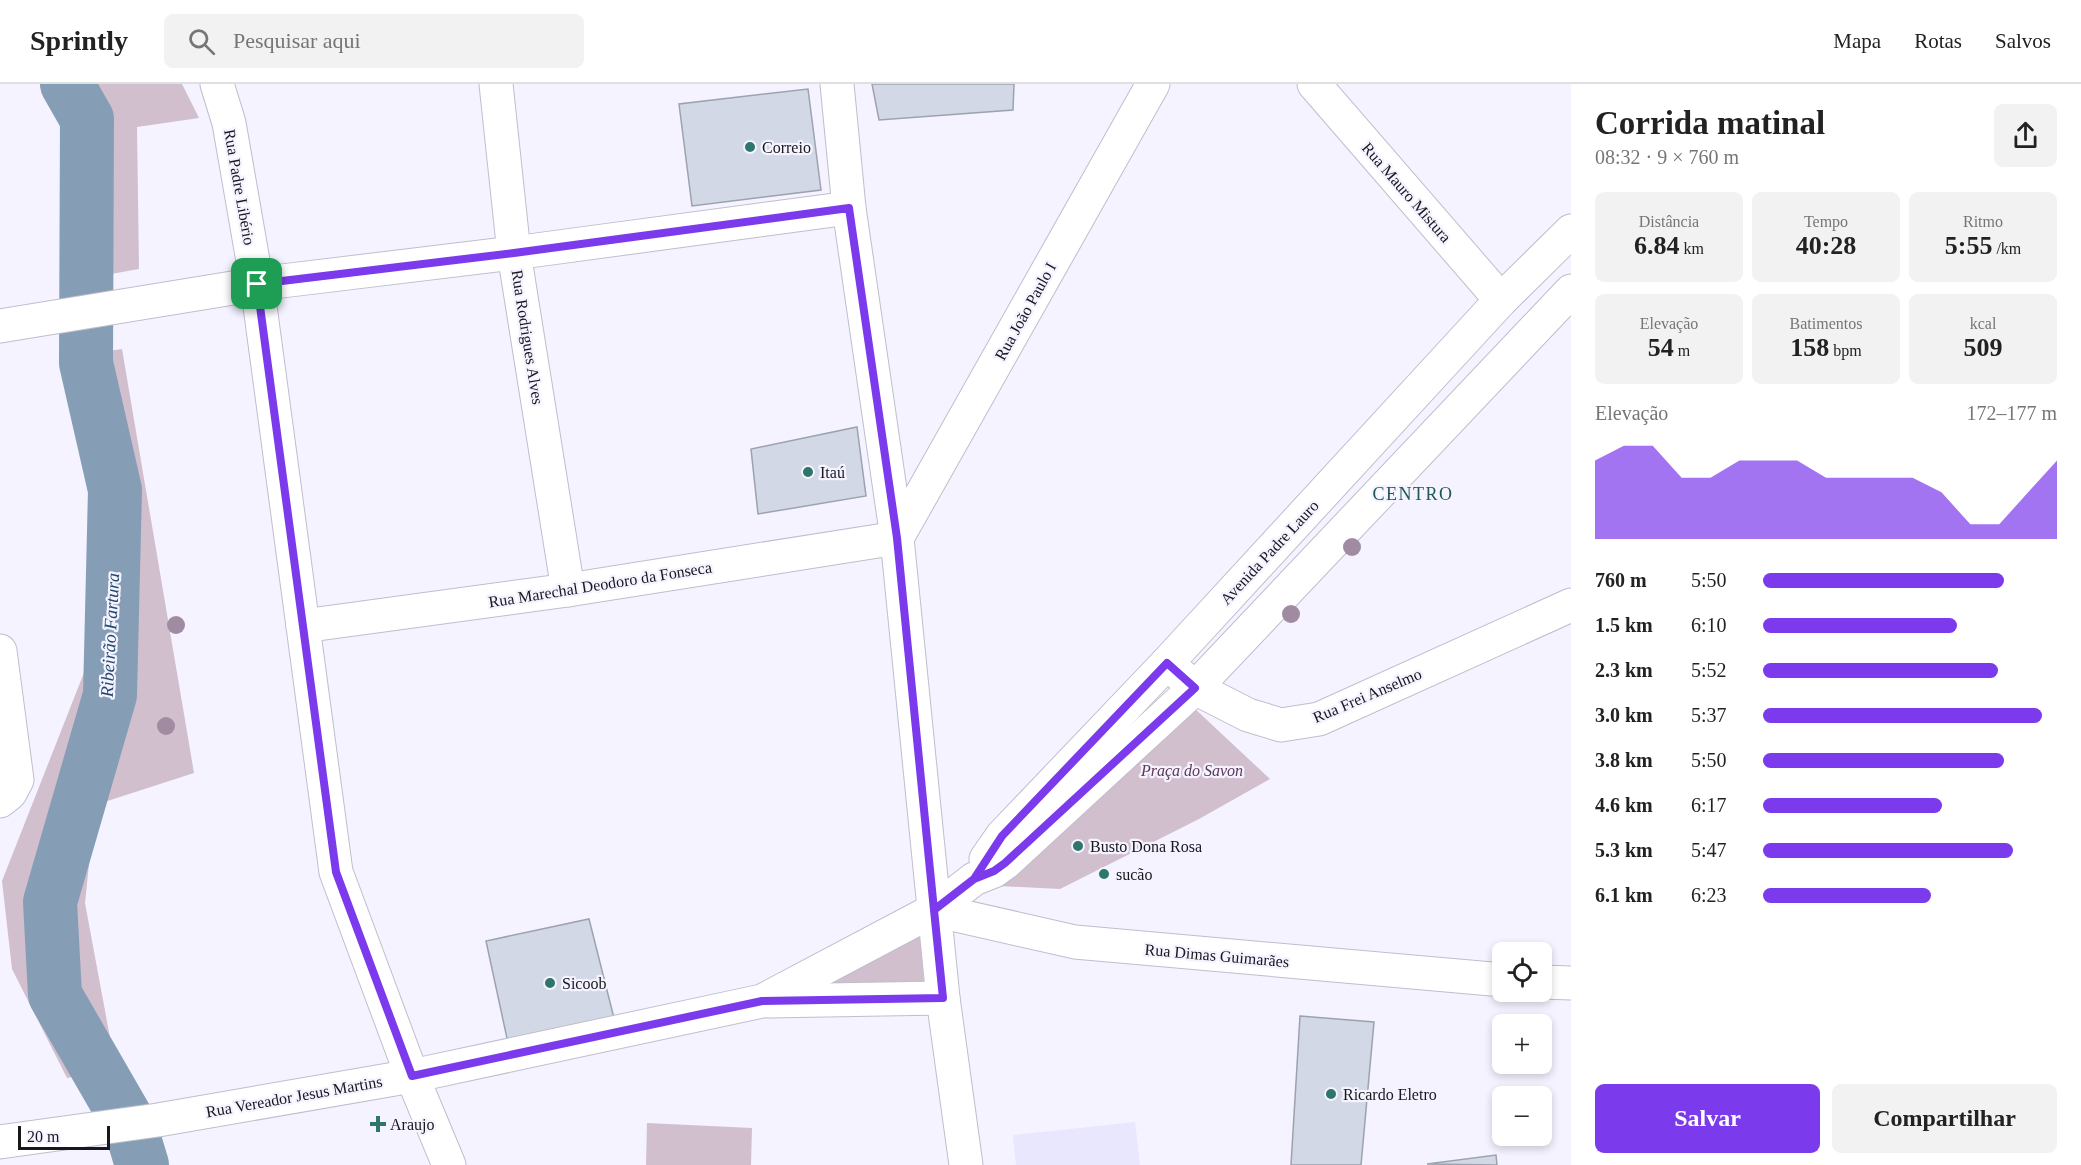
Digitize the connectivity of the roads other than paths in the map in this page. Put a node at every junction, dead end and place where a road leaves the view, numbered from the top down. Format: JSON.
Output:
{"nodes":[{"id":1,"x":217,"y":84,"type":"edge"},
{"id":2,"x":496,"y":84,"type":"edge"},
{"id":3,"x":837,"y":84,"type":"edge"},
{"id":4,"x":1154,"y":84,"type":"edge"},
{"id":5,"x":1314,"y":84,"type":"edge"},
{"id":6,"x":849,"y":208,"type":"junction"},
{"id":7,"x":1571,"y":231,"type":"edge"},
{"id":8,"x":514,"y":253,"type":"junction"},
{"id":9,"x":257,"y":284,"type":"junction"},
{"id":10,"x":1571,"y":291,"type":"edge"},
{"id":11,"x":1501,"y":300,"type":"junction"},
{"id":12,"x":0,"y":326,"type":"edge"},
{"id":13,"x":897,"y":538,"type":"junction"},
{"id":14,"x":568,"y":590,"type":"junction"},
{"id":15,"x":1571,"y":605,"type":"edge"},
{"id":16,"x":303,"y":626,"type":"junction"},
{"id":17,"x":0,"y":651,"type":"edge"},
{"id":18,"x":1167,"y":663,"type":"junction"},
{"id":19,"x":1195,"y":688,"type":"junction"},
{"id":20,"x":9,"y":791,"type":"edge"},
{"id":21,"x":974,"y":879,"type":"junction"},
{"id":22,"x":934,"y":910,"type":"junction"},
{"id":23,"x":1492,"y":979,"type":"edge"},
{"id":24,"x":1552,"y":982,"type":"edge"},
{"id":25,"x":1571,"y":983,"type":"edge"},
{"id":26,"x":943,"y":998,"type":"junction"},
{"id":27,"x":762,"y":1001,"type":"junction"},
{"id":28,"x":412,"y":1076,"type":"junction"},
{"id":29,"x":0,"y":1142,"type":"edge"},
{"id":30,"x":449,"y":1165,"type":"edge"},
{"id":31,"x":966,"y":1165,"type":"edge"}],
"edges":[{"from":1,"to":9,"type":"street","name":"Rua Padre Libério"},
{"from":2,"to":8,"type":"street","name":"Rua Rodrigues Alves"},
{"from":3,"to":6,"type":"street"},
{"from":4,"to":13,"type":"street","name":"Rua João Paulo I"},
{"from":5,"to":11,"type":"street","name":"Rua Mauro Mistura"},
{"from":6,"to":8,"type":"street"},
{"from":6,"to":13,"type":"street"},
{"from":7,"to":11,"type":"street","name":"Avenida Padre Lauro"},
{"from":8,"to":9,"type":"street"},
{"from":8,"to":14,"type":"street","name":"Rua Rodrigues Alves"},
{"from":9,"to":12,"type":"street"},
{"from":9,"to":16,"type":"street","name":"Rua Padre Libério"},
{"from":10,"to":19,"type":"street","name":"Avenida Padre Lauro"},
{"from":11,"to":18,"type":"street","name":"Avenida Padre Lauro"},
{"from":13,"to":14,"type":"street","name":"Rua Marechal Deodoro da Fonseca"},
{"from":13,"to":22,"type":"street"},
{"from":14,"to":16,"type":"street","name":"Rua Marechal Deodoro da Fonseca"},
{"from":15,"to":19,"type":"street","name":"Rua Frei Anselmo"},
{"from":16,"to":28,"type":"street","name":"Rua Padre Libério"},
{"from":17,"to":20,"type":"street"},
{"from":18,"to":19,"type":"street","name":"Rua Frei Anselmo"},
{"from":18,"to":21,"type":"street","name":"Avenida Padre Lauro"},
{"from":19,"to":21,"type":"street","name":"Avenida Padre Lauro"},
{"from":21,"to":22,"type":"street","name":"Avenida Padre Lauro"},
{"from":22,"to":23,"type":"street","name":"Rua Dimas Guimarães"},
{"from":22,"to":26,"type":"street"},
{"from":22,"to":27,"type":"street","name":"Rua Vereador Jesus Martins"},
{"from":24,"to":25,"type":"street"},
{"from":26,"to":27,"type":"street","name":"Rua Vereador Jesus Martins"},
{"from":26,"to":31,"type":"street"},
{"from":27,"to":28,"type":"street","name":"Rua Vereador Jesus Martins"},
{"from":28,"to":29,"type":"street","name":"Rua Vereador Jesus Martins"},
{"from":28,"to":30,"type":"street","name":"Rua Padre Libério"}]}
